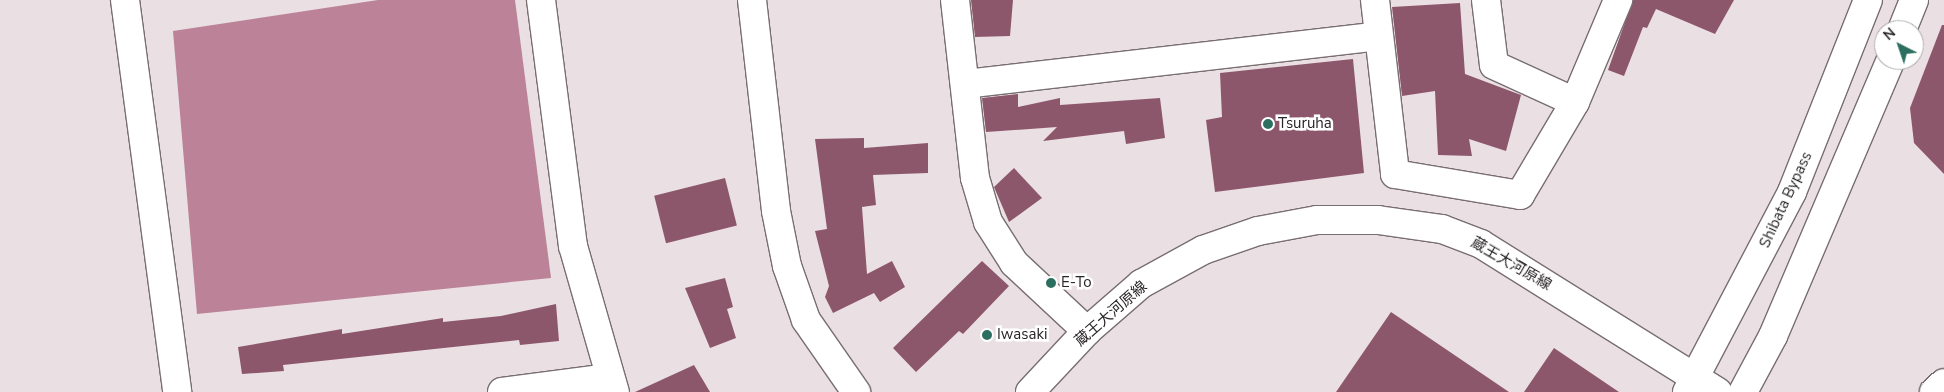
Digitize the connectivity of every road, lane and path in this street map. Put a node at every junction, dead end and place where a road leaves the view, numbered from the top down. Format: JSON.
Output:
{"nodes":[{"id":1,"x":125,"y":0,"type":"edge"},
{"id":2,"x":541,"y":0,"type":"edge"},
{"id":3,"x":752,"y":0,"type":"edge"},
{"id":4,"x":955,"y":0,"type":"edge"},
{"id":5,"x":1375,"y":0,"type":"edge"},
{"id":6,"x":1486,"y":0,"type":"edge"},
{"id":7,"x":1618,"y":0,"type":"edge"},
{"id":8,"x":1868,"y":0,"type":"edge"},
{"id":9,"x":1914,"y":0,"type":"edge"},
{"id":10,"x":1906,"y":20,"type":"edge"},
{"id":11,"x":1378,"y":36,"type":"junction"},
{"id":12,"x":1887,"y":70,"type":"edge"},
{"id":13,"x":965,"y":84,"type":"junction"},
{"id":14,"x":1575,"y":102,"type":"junction"},
{"id":15,"x":1087,"y":331,"type":"junction"},
{"id":16,"x":1944,"y":383,"type":"edge"},
{"id":17,"x":612,"y":385,"type":"edge"},
{"id":18,"x":1701,"y":388,"type":"edge"},
{"id":19,"x":177,"y":392,"type":"edge"},
{"id":20,"x":502,"y":392,"type":"edge"},
{"id":21,"x":856,"y":392,"type":"edge"},
{"id":22,"x":1030,"y":392,"type":"edge"},
{"id":23,"x":1742,"y":392,"type":"edge"},
{"id":24,"x":1934,"y":392,"type":"edge"}],
"edges":[{"from":1,"to":19,"type":"main road"},
{"from":2,"to":17,"type":"main road"},
{"from":3,"to":21,"type":"main road"},
{"from":4,"to":13,"type":"main road"},
{"from":5,"to":11,"type":"main road"},
{"from":6,"to":14,"type":"main road"},
{"from":7,"to":14,"type":"main road"},
{"from":8,"to":18,"type":"main road","name":"Shibata Bypass"},
{"from":9,"to":10,"type":"main road"},
{"from":11,"to":13,"type":"main road"},
{"from":11,"to":14,"type":"main road"},
{"from":12,"to":23,"type":"main road"},
{"from":13,"to":15,"type":"main road"},
{"from":15,"to":18,"type":"main road","name":"蔵王大河原線"},
{"from":15,"to":22,"type":"main road","name":"蔵王大河原線"},
{"from":16,"to":24,"type":"main road"},
{"from":17,"to":20,"type":"main road"}]}
